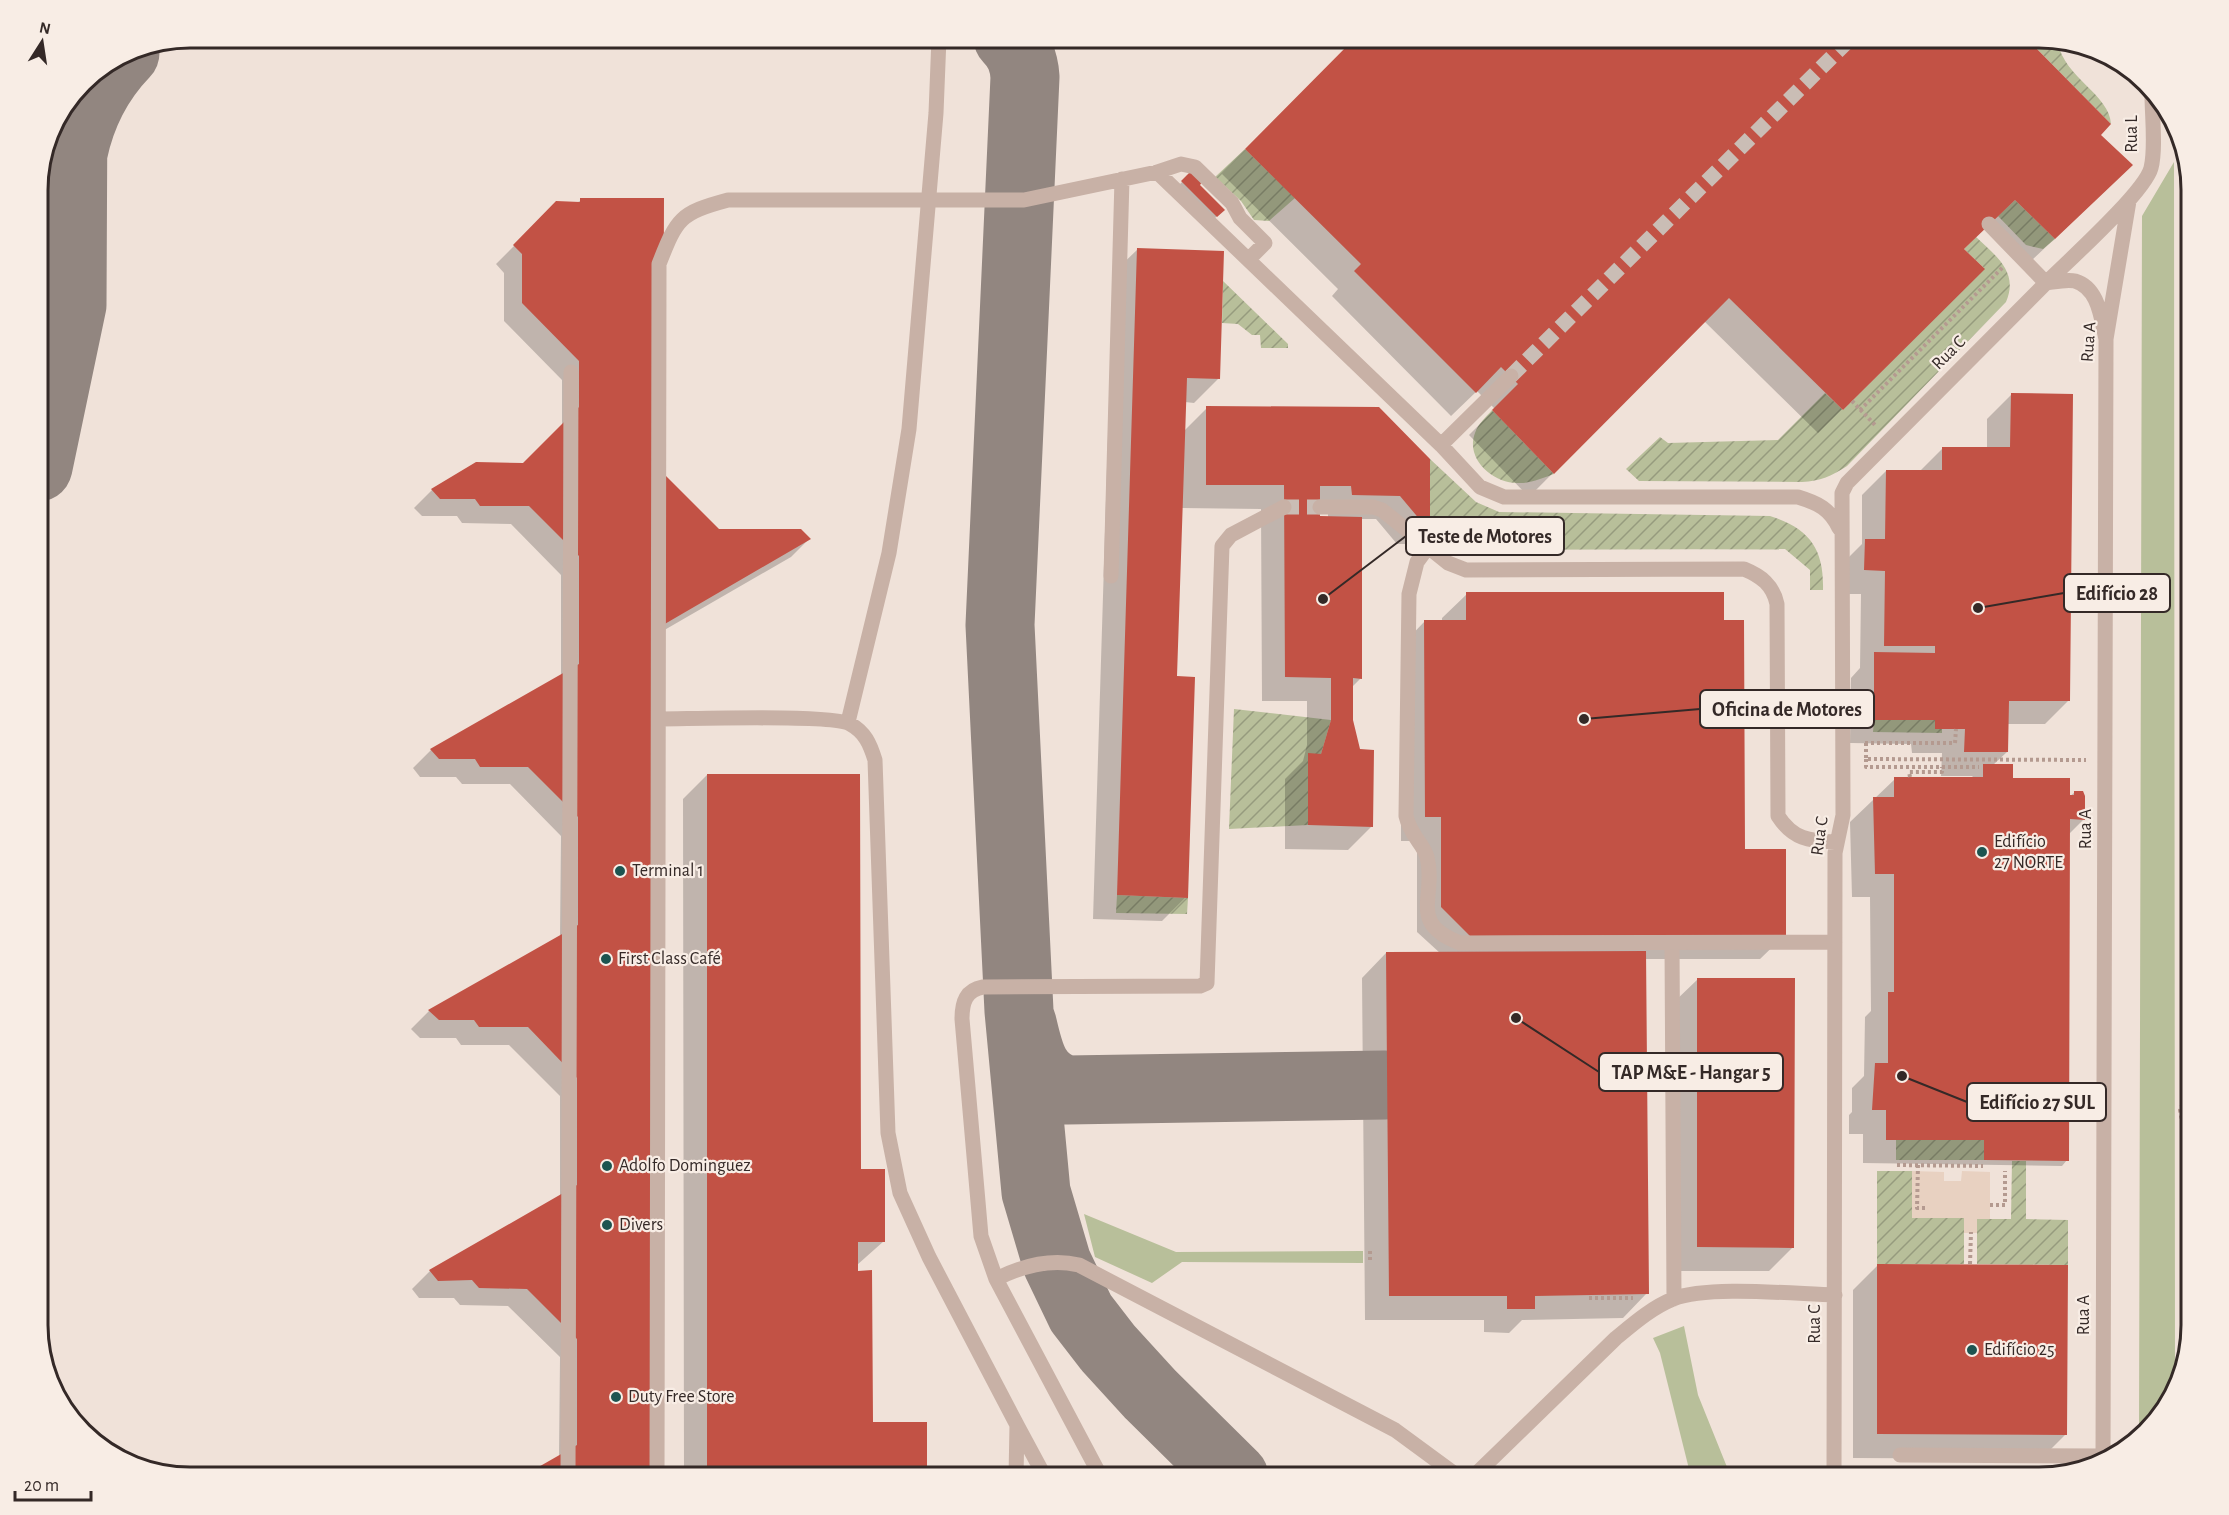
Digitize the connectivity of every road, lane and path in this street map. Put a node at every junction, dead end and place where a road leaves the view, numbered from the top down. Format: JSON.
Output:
{"nodes":[{"id":1,"x":938,"y":48,"type":"edge"},
{"id":2,"x":2152,"y":104,"type":"edge"},
{"id":3,"x":1157,"y":172,"type":"junction"},
{"id":4,"x":1122,"y":179,"type":"junction"},
{"id":5,"x":930,"y":199,"type":"junction"},
{"id":6,"x":2128,"y":201,"type":"junction"},
{"id":7,"x":1989,"y":224,"type":"dead end"},
{"id":8,"x":2017,"y":253,"type":"junction"},
{"id":9,"x":1249,"y":259,"type":"junction"},
{"id":10,"x":2046,"y":283,"type":"junction"},
{"id":11,"x":2106,"y":339,"type":"junction"},
{"id":12,"x":571,"y":372,"type":"dead end"},
{"id":13,"x":1511,"y":376,"type":"tunnel mouth"},
{"id":14,"x":1852,"y":401,"type":"dead end"},
{"id":15,"x":1860,"y":410,"type":"junction"},
{"id":16,"x":1890,"y":440,"type":"junction"},
{"id":17,"x":1441,"y":445,"type":"junction"},
{"id":18,"x":1847,"y":483,"type":"junction"},
{"id":19,"x":1798,"y":497,"type":"junction"},
{"id":20,"x":1284,"y":507,"type":"tunnel mouth"},
{"id":21,"x":1320,"y":507,"type":"tunnel mouth"},
{"id":22,"x":1841,"y":531,"type":"junction"},
{"id":23,"x":1428,"y":547,"type":"junction"},
{"id":24,"x":1111,"y":576,"type":"dead end"},
{"id":25,"x":660,"y":719,"type":"junction"},
{"id":26,"x":848,"y":722,"type":"junction"},
{"id":27,"x":1956,"y":729,"type":"dead end"},
{"id":28,"x":1843,"y":743,"type":"junction"},
{"id":29,"x":1866,"y":743,"type":"junction"},
{"id":30,"x":1866,"y":759,"type":"junction"},
{"id":31,"x":2106,"y":760,"type":"junction"},
{"id":32,"x":1942,"y":767,"type":"junction"},
{"id":33,"x":1979,"y":768,"type":"dead end"},
{"id":34,"x":1910,"y":777,"type":"dead end"},
{"id":35,"x":1835,"y":842,"type":"junction"},
{"id":36,"x":1835,"y":942,"type":"junction"},
{"id":37,"x":1672,"y":943,"type":"junction"},
{"id":38,"x":1897,"y":1165,"type":"dead end"},
{"id":39,"x":1918,"y":1165,"type":"junction"},
{"id":40,"x":1983,"y":1166,"type":"dead end"},
{"id":41,"x":2005,"y":1170,"type":"dead end"},
{"id":42,"x":1990,"y":1205,"type":"dead end"},
{"id":43,"x":1928,"y":1208,"type":"dead end"},
{"id":44,"x":1971,"y":1232,"type":"dead end"},
{"id":45,"x":1370,"y":1251,"type":"dead end"},
{"id":46,"x":1370,"y":1262,"type":"dead end"},
{"id":47,"x":1970,"y":1264,"type":"dead end"},
{"id":48,"x":996,"y":1279,"type":"junction"},
{"id":49,"x":1835,"y":1294,"type":"junction"},
{"id":50,"x":1589,"y":1298,"type":"dead end"},
{"id":51,"x":1638,"y":1298,"type":"dead end"},
{"id":52,"x":1674,"y":1299,"type":"junction"},
{"id":53,"x":1017,"y":1425,"type":"junction"},
{"id":54,"x":2103,"y":1451,"type":"edge"},
{"id":55,"x":1900,"y":1455,"type":"dead end"},
{"id":56,"x":2088,"y":1458,"type":"edge"},
{"id":57,"x":568,"y":1467,"type":"edge"},
{"id":58,"x":657,"y":1467,"type":"edge"},
{"id":59,"x":1016,"y":1467,"type":"edge"},
{"id":60,"x":1039,"y":1467,"type":"edge"},
{"id":61,"x":1095,"y":1467,"type":"edge"},
{"id":62,"x":1444,"y":1467,"type":"edge"},
{"id":63,"x":1484,"y":1467,"type":"edge"},
{"id":64,"x":1834,"y":1467,"type":"edge"}],
"edges":[{"from":1,"to":5,"type":"lane"},
{"from":2,"to":6,"type":"lane","name":"Rua L"},
{"from":3,"to":4,"type":"lane"},
{"from":3,"to":9,"type":"lane"},
{"from":3,"to":9,"type":"lane"},
{"from":4,"to":5,"type":"lane"},
{"from":4,"to":24,"type":"lane"},
{"from":5,"to":25,"type":"lane"},
{"from":5,"to":26,"type":"lane"},
{"from":6,"to":10,"type":"lane","name":"Rua C"},
{"from":6,"to":11,"type":"lane","name":"Rua A"},
{"from":7,"to":8,"type":"lane"},
{"from":8,"to":10,"type":"lane"},
{"from":8,"to":15,"type":"path"},
{"from":9,"to":17,"type":"lane"},
{"from":10,"to":11,"type":"lane"},
{"from":10,"to":16,"type":"lane","name":"Rua C"},
{"from":11,"to":31,"type":"lane","name":"Rua A"},
{"from":12,"to":57,"type":"lane"},
{"from":13,"to":17,"type":"lane"},
{"from":14,"to":15,"type":"path"},
{"from":15,"to":16,"type":"path"},
{"from":16,"to":18,"type":"lane","name":"Rua C"},
{"from":17,"to":19,"type":"lane"},
{"from":18,"to":19,"type":"lane"},
{"from":18,"to":22,"type":"lane","name":"Rua C"},
{"from":19,"to":22,"type":"lane"},
{"from":20,"to":48,"type":"lane"},
{"from":21,"to":23,"type":"lane"},
{"from":22,"to":28,"type":"lane","name":"Rua C"},
{"from":23,"to":35,"type":"lane"},
{"from":23,"to":37,"type":"lane"},
{"from":25,"to":26,"type":"lane"},
{"from":25,"to":58,"type":"lane"},
{"from":26,"to":53,"type":"lane"},
{"from":27,"to":29,"type":"path"},
{"from":28,"to":29,"type":"path"},
{"from":28,"to":35,"type":"lane","name":"Rua C"},
{"from":29,"to":30,"type":"path"},
{"from":30,"to":31,"type":"path"},
{"from":30,"to":32,"type":"path"},
{"from":31,"to":54,"type":"lane","name":"Rua A"},
{"from":32,"to":33,"type":"path"},
{"from":32,"to":34,"type":"path"},
{"from":35,"to":36,"type":"lane","name":"Rua C"},
{"from":36,"to":37,"type":"lane"},
{"from":36,"to":49,"type":"lane","name":"Rua C"},
{"from":37,"to":52,"type":"lane"},
{"from":38,"to":39,"type":"path"},
{"from":39,"to":40,"type":"path"},
{"from":39,"to":43,"type":"path"},
{"from":41,"to":42,"type":"path"},
{"from":44,"to":47,"type":"path"},
{"from":45,"to":46,"type":"path"},
{"from":48,"to":61,"type":"lane"},
{"from":48,"to":62,"type":"lane"},
{"from":49,"to":52,"type":"lane"},
{"from":49,"to":64,"type":"lane","name":"Rua C"},
{"from":50,"to":51,"type":"path"},
{"from":52,"to":63,"type":"lane"},
{"from":53,"to":59,"type":"lane"},
{"from":53,"to":60,"type":"lane"},
{"from":55,"to":56,"type":"lane"}]}
